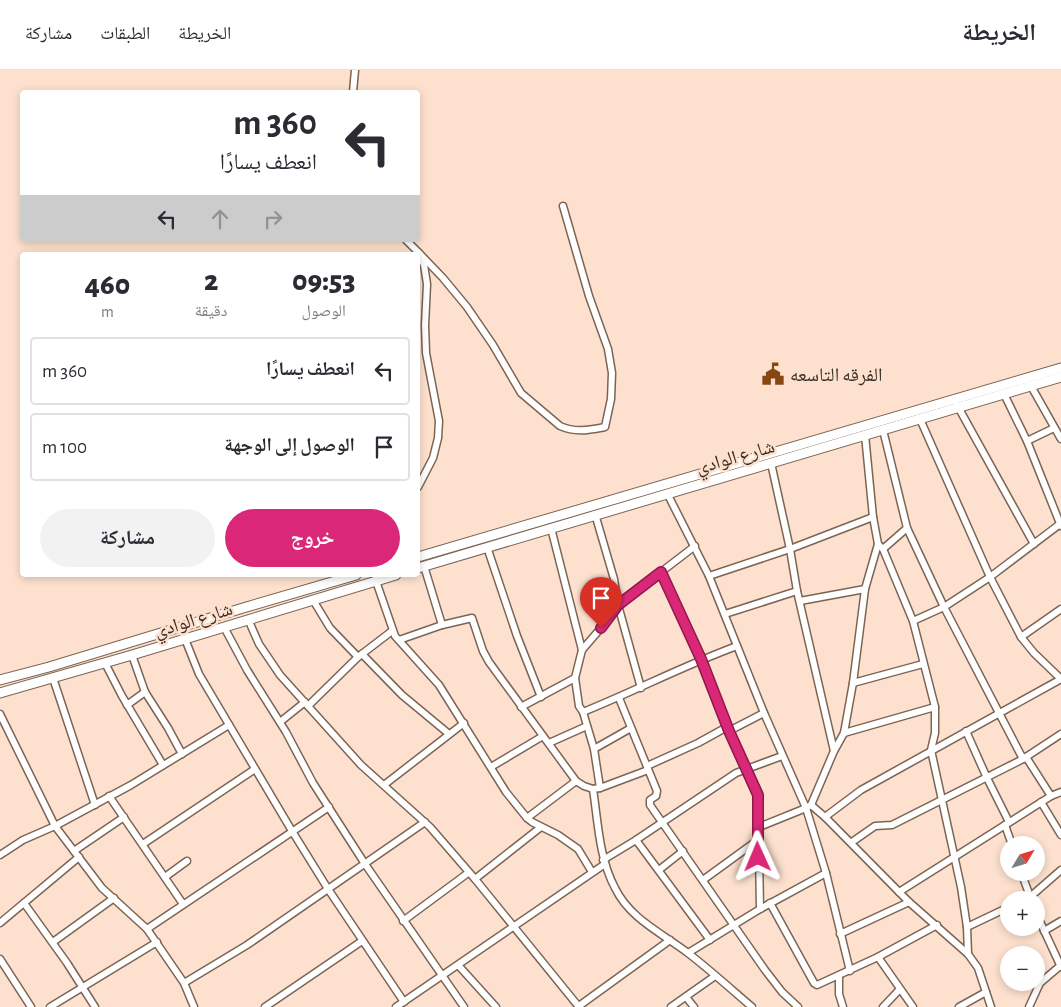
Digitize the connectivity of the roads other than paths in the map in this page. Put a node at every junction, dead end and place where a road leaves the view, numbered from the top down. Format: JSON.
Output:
{"nodes":[{"id":1,"x":355,"y":70,"type":"edge"},
{"id":2,"x":353,"y":90,"type":"edge"},
{"id":3,"x":563,"y":206,"type":"dead end"},
{"id":4,"x":408,"y":242,"type":"edge"},
{"id":5,"x":417,"y":252,"type":"edge"},
{"id":6,"x":420,"y":255,"type":"edge"},
{"id":7,"x":420,"y":257,"type":"edge"},
{"id":8,"x":1061,"y":368,"type":"edge"},
{"id":9,"x":1061,"y":377,"type":"edge"},
{"id":10,"x":1031,"y":386,"type":"junction"},
{"id":11,"x":1004,"y":394,"type":"junction"},
{"id":12,"x":957,"y":404,"type":"junction"},
{"id":13,"x":920,"y":419,"type":"junction"},
{"id":14,"x":1054,"y":428,"type":"junction"},
{"id":15,"x":883,"y":430,"type":"junction"},
{"id":16,"x":865,"y":435,"type":"junction"},
{"id":17,"x":1061,"y":439,"type":"edge"},
{"id":18,"x":1026,"y":441,"type":"junction"},
{"id":19,"x":771,"y":463,"type":"junction"},
{"id":20,"x":420,"y":483,"type":"edge"},
{"id":21,"x":672,"y":489,"type":"junction"},
{"id":22,"x":595,"y":514,"type":"junction"},
{"id":23,"x":873,"y":517,"type":"junction"},
{"id":24,"x":1060,"y":525,"type":"edge"},
{"id":25,"x":551,"y":528,"type":"junction"},
{"id":26,"x":907,"y":528,"type":"junction"},
{"id":27,"x":1034,"y":544,"type":"junction"},
{"id":28,"x":695,"y":546,"type":"junction"},
{"id":29,"x":880,"y":546,"type":"junction"},
{"id":30,"x":488,"y":547,"type":"junction"},
{"id":31,"x":790,"y":549,"type":"junction"},
{"id":32,"x":420,"y":556,"type":"edge"},
{"id":33,"x":420,"y":567,"type":"edge"},
{"id":34,"x":661,"y":572,"type":"junction"},
{"id":35,"x":709,"y":576,"type":"junction"},
{"id":36,"x":349,"y":577,"type":"edge"},
{"id":37,"x":389,"y":577,"type":"edge"},
{"id":38,"x":990,"y":577,"type":"junction"},
{"id":39,"x":376,"y":581,"type":"junction"},
{"id":40,"x":865,"y":589,"type":"junction"},
{"id":41,"x":797,"y":591,"type":"junction"},
{"id":42,"x":313,"y":600,"type":"junction"},
{"id":43,"x":800,"y":601,"type":"junction"},
{"id":44,"x":618,"y":605,"type":"junction"},
{"id":45,"x":944,"y":607,"type":"junction"},
{"id":46,"x":1061,"y":609,"type":"edge"},
{"id":47,"x":725,"y":614,"type":"junction"},
{"id":48,"x":248,"y":620,"type":"junction"},
{"id":49,"x":913,"y":621,"type":"junction"},
{"id":50,"x":442,"y":625,"type":"junction"},
{"id":51,"x":224,"y":627,"type":"junction"},
{"id":52,"x":392,"y":631,"type":"junction"},
{"id":53,"x":1021,"y":637,"type":"junction"},
{"id":54,"x":185,"y":639,"type":"junction"},
{"id":55,"x":399,"y":640,"type":"junction"},
{"id":56,"x":737,"y":646,"type":"junction"},
{"id":57,"x":582,"y":650,"type":"junction"},
{"id":58,"x":132,"y":655,"type":"junction"},
{"id":59,"x":360,"y":656,"type":"junction"},
{"id":60,"x":701,"y":659,"type":"junction"},
{"id":61,"x":105,"y":662,"type":"junction"},
{"id":62,"x":923,"y":664,"type":"junction"},
{"id":63,"x":1060,"y":677,"type":"edge"},
{"id":64,"x":53,"y":678,"type":"junction"},
{"id":65,"x":575,"y":678,"type":"junction"},
{"id":66,"x":0,"y":680,"type":"edge"},
{"id":67,"x":853,"y":683,"type":"junction"},
{"id":68,"x":641,"y":688,"type":"junction"},
{"id":69,"x":145,"y":692,"type":"junction"},
{"id":70,"x":0,"y":693,"type":"edge"},
{"id":71,"x":541,"y":697,"type":"junction"},
{"id":72,"x":620,"y":698,"type":"junction"},
{"id":73,"x":127,"y":704,"type":"junction"},
{"id":74,"x":306,"y":704,"type":"junction"},
{"id":75,"x":522,"y":707,"type":"junction"},
{"id":76,"x":935,"y":707,"type":"junction"},
{"id":77,"x":583,"y":712,"type":"junction"},
{"id":78,"x":764,"y":713,"type":"junction"},
{"id":79,"x":0,"y":714,"type":"edge"},
{"id":80,"x":1000,"y":714,"type":"junction"},
{"id":81,"x":280,"y":722,"type":"junction"},
{"id":82,"x":464,"y":724,"type":"junction"},
{"id":83,"x":228,"y":725,"type":"junction"},
{"id":84,"x":587,"y":726,"type":"junction"},
{"id":85,"x":631,"y":728,"type":"junction"},
{"id":86,"x":728,"y":729,"type":"junction"},
{"id":87,"x":966,"y":732,"type":"junction"},
{"id":88,"x":844,"y":733,"type":"junction"},
{"id":89,"x":449,"y":734,"type":"junction"},
{"id":90,"x":1061,"y":734,"type":"edge"},
{"id":91,"x":543,"y":736,"type":"junction"},
{"id":92,"x":549,"y":743,"type":"junction"},
{"id":93,"x":594,"y":749,"type":"junction"},
{"id":94,"x":931,"y":750,"type":"junction"},
{"id":95,"x":834,"y":751,"type":"junction"},
{"id":96,"x":182,"y":754,"type":"junction"},
{"id":97,"x":782,"y":756,"type":"junction"},
{"id":98,"x":1024,"y":758,"type":"junction"},
{"id":99,"x":163,"y":765,"type":"junction"},
{"id":100,"x":491,"y":767,"type":"junction"},
{"id":101,"x":647,"y":768,"type":"junction"},
{"id":102,"x":746,"y":768,"type":"junction"},
{"id":103,"x":255,"y":769,"type":"junction"},
{"id":104,"x":986,"y":778,"type":"junction"},
{"id":105,"x":576,"y":781,"type":"junction"},
{"id":106,"x":384,"y":785,"type":"junction"},
{"id":107,"x":600,"y":788,"type":"junction"},
{"id":108,"x":593,"y":789,"type":"junction"},
{"id":109,"x":1061,"y":792,"type":"edge"},
{"id":110,"x":109,"y":796,"type":"junction"},
{"id":111,"x":1051,"y":796,"type":"junction"},
{"id":112,"x":942,"y":799,"type":"junction"},
{"id":113,"x":1041,"y":802,"type":"junction"},
{"id":114,"x":95,"y":805,"type":"junction"},
{"id":115,"x":809,"y":806,"type":"junction"},
{"id":116,"x":329,"y":807,"type":"junction"},
{"id":117,"x":124,"y":817,"type":"junction"},
{"id":118,"x":825,"y":817,"type":"junction"},
{"id":119,"x":527,"y":818,"type":"junction"},
{"id":120,"x":424,"y":822,"type":"junction"},
{"id":121,"x":662,"y":822,"type":"junction"},
{"id":122,"x":1007,"y":823,"type":"junction"},
{"id":123,"x":56,"y":826,"type":"junction"},
{"id":124,"x":758,"y":827,"type":"junction"},
{"id":125,"x":541,"y":828,"type":"junction"},
{"id":126,"x":292,"y":831,"type":"junction"},
{"id":127,"x":1061,"y":835,"type":"edge"},
{"id":128,"x":1010,"y":836,"type":"edge"},
{"id":129,"x":636,"y":840,"type":"junction"},
{"id":130,"x":758,"y":840,"type":"junction"},
{"id":131,"x":852,"y":842,"type":"junction"},
{"id":132,"x":143,"y":844,"type":"junction"},
{"id":133,"x":74,"y":851,"type":"junction"},
{"id":134,"x":683,"y":851,"type":"junction"},
{"id":135,"x":0,"y":854,"type":"edge"},
{"id":136,"x":954,"y":856,"type":"junction"},
{"id":137,"x":79,"y":857,"type":"junction"},
{"id":138,"x":187,"y":861,"type":"dead end"},
{"id":139,"x":604,"y":862,"type":"junction"},
{"id":140,"x":365,"y":864,"type":"junction"},
{"id":141,"x":659,"y":870,"type":"junction"},
{"id":142,"x":1061,"y":870,"type":"edge"},
{"id":143,"x":592,"y":872,"type":"junction"},
{"id":144,"x":468,"y":873,"type":"junction"},
{"id":145,"x":826,"y":873,"type":"junction"},
{"id":146,"x":165,"y":877,"type":"junction"},
{"id":147,"x":474,"y":879,"type":"junction"},
{"id":148,"x":703,"y":880,"type":"junction"},
{"id":149,"x":328,"y":889,"type":"junction"},
{"id":150,"x":1038,"y":891,"type":"edge"},
{"id":151,"x":900,"y":892,"type":"junction"},
{"id":152,"x":114,"y":898,"type":"junction"},
{"id":153,"x":909,"y":902,"type":"junction"},
{"id":154,"x":24,"y":903,"type":"junction"},
{"id":155,"x":183,"y":904,"type":"junction"},
{"id":156,"x":770,"y":904,"type":"junction"},
{"id":157,"x":760,"y":909,"type":"junction"},
{"id":158,"x":1000,"y":912,"type":"edge"},
{"id":159,"x":404,"y":921,"type":"junction"},
{"id":160,"x":1061,"y":921,"type":"edge"},
{"id":161,"x":0,"y":923,"type":"edge"},
{"id":162,"x":936,"y":925,"type":"junction"},
{"id":163,"x":512,"y":926,"type":"junction"},
{"id":164,"x":734,"y":926,"type":"junction"},
{"id":165,"x":967,"y":928,"type":"junction"},
{"id":166,"x":148,"y":929,"type":"junction"},
{"id":167,"x":1045,"y":930,"type":"edge"},
{"id":168,"x":1045,"y":933,"type":"edge"},
{"id":169,"x":840,"y":934,"type":"junction"},
{"id":170,"x":670,"y":940,"type":"junction"},
{"id":171,"x":710,"y":940,"type":"junction"},
{"id":172,"x":362,"y":941,"type":"junction"},
{"id":173,"x":52,"y":942,"type":"junction"},
{"id":174,"x":157,"y":942,"type":"junction"},
{"id":175,"x":1061,"y":950,"type":"edge"},
{"id":176,"x":688,"y":953,"type":"junction"},
{"id":177,"x":968,"y":954,"type":"junction"},
{"id":178,"x":1054,"y":954,"type":"junction"},
{"id":179,"x":878,"y":957,"type":"junction"},
{"id":180,"x":0,"y":959,"type":"edge"},
{"id":181,"x":458,"y":965,"type":"junction"},
{"id":182,"x":1061,"y":967,"type":"edge"},
{"id":183,"x":850,"y":971,"type":"junction"},
{"id":184,"x":442,"y":976,"type":"junction"},
{"id":185,"x":715,"y":976,"type":"junction"},
{"id":186,"x":839,"y":976,"type":"junction"},
{"id":187,"x":184,"y":983,"type":"junction"},
{"id":188,"x":82,"y":987,"type":"junction"},
{"id":189,"x":900,"y":989,"type":"junction"},
{"id":190,"x":986,"y":992,"type":"junction"},
{"id":191,"x":686,"y":997,"type":"junction"},
{"id":192,"x":404,"y":1002,"type":"junction"},
{"id":193,"x":31,"y":1007,"type":"edge"},
{"id":194,"x":50,"y":1007,"type":"edge"},
{"id":195,"x":95,"y":1007,"type":"edge"},
{"id":196,"x":194,"y":1007,"type":"edge"},
{"id":197,"x":265,"y":1007,"type":"edge"},
{"id":198,"x":396,"y":1007,"type":"edge"},
{"id":199,"x":464,"y":1007,"type":"edge"},
{"id":200,"x":496,"y":1007,"type":"edge"},
{"id":201,"x":579,"y":1007,"type":"edge"},
{"id":202,"x":671,"y":1007,"type":"edge"},
{"id":203,"x":694,"y":1007,"type":"edge"},
{"id":204,"x":752,"y":1007,"type":"edge"},
{"id":205,"x":798,"y":1007,"type":"edge"},
{"id":206,"x":843,"y":1007,"type":"edge"},
{"id":207,"x":882,"y":1007,"type":"edge"},
{"id":208,"x":914,"y":1007,"type":"edge"},
{"id":209,"x":959,"y":1007,"type":"edge"},
{"id":210,"x":992,"y":1007,"type":"edge"},
{"id":211,"x":1029,"y":1007,"type":"edge"}],
"edges":[{"from":1,"to":2,"type":"street"},
{"from":3,"to":6,"type":"street"},
{"from":4,"to":5,"type":"street"},
{"from":7,"to":20,"type":"street"},
{"from":8,"to":12,"type":"main road","name":"شارع الوادي"},
{"from":9,"to":10,"type":"main road","name":"شارع الوادي"},
{"from":10,"to":11,"type":"main road","name":"شارع الوادي"},
{"from":10,"to":14,"type":"street"},
{"from":11,"to":12,"type":"main road","name":"شارع الوادي"},
{"from":11,"to":18,"type":"street"},
{"from":12,"to":13,"type":"main road","name":"شارع الوادي"},
{"from":12,"to":21,"type":"main road","name":"شارع الوادي"},
{"from":12,"to":27,"type":"street"},
{"from":13,"to":15,"type":"main road","name":"شارع الوادي"},
{"from":13,"to":38,"type":"street"},
{"from":14,"to":17,"type":"street"},
{"from":14,"to":18,"type":"street"},
{"from":15,"to":16,"type":"main road","name":"شارع الوادي"},
{"from":15,"to":26,"type":"street"},
{"from":16,"to":19,"type":"main road","name":"شارع الوادي"},
{"from":16,"to":23,"type":"street"},
{"from":18,"to":24,"type":"street"},
{"from":19,"to":21,"type":"main road","name":"شارع الوادي"},
{"from":19,"to":31,"type":"street"},
{"from":21,"to":22,"type":"main road","name":"شارع الوادي"},
{"from":21,"to":28,"type":"street"},
{"from":21,"to":32,"type":"main road","name":"شارع الوادي"},
{"from":22,"to":25,"type":"main road","name":"شارع الوادي"},
{"from":22,"to":44,"type":"street"},
{"from":23,"to":29,"type":"street"},
{"from":23,"to":31,"type":"street"},
{"from":24,"to":27,"type":"street"},
{"from":25,"to":30,"type":"main road","name":"شارع الوادي"},
{"from":25,"to":57,"type":"street"},
{"from":26,"to":29,"type":"street"},
{"from":26,"to":45,"type":"street"},
{"from":27,"to":38,"type":"street"},
{"from":28,"to":34,"type":"street"},
{"from":28,"to":35,"type":"street"},
{"from":29,"to":40,"type":"street"},
{"from":29,"to":49,"type":"street"},
{"from":30,"to":33,"type":"main road","name":"شارع الوادي"},
{"from":30,"to":71,"type":"street"},
{"from":31,"to":35,"type":"street"},
{"from":31,"to":41,"type":"street"},
{"from":33,"to":50,"type":"street"},
{"from":34,"to":44,"type":"street"},
{"from":34,"to":60,"type":"street"},
{"from":35,"to":47,"type":"street"},
{"from":36,"to":66,"type":"main road","name":"شارع الوادي"},
{"from":37,"to":39,"type":"main road","name":"شارع الوادي"},
{"from":38,"to":45,"type":"street"},
{"from":38,"to":53,"type":"street"},
{"from":39,"to":42,"type":"main road","name":"شارع الوادي"},
{"from":39,"to":52,"type":"street"},
{"from":40,"to":43,"type":"street"},
{"from":40,"to":67,"type":"street"},
{"from":41,"to":43,"type":"street"},
{"from":41,"to":47,"type":"street"},
{"from":42,"to":48,"type":"main road","name":"شارع الوادي"},
{"from":42,"to":59,"type":"street"},
{"from":43,"to":95,"type":"street"},
{"from":44,"to":57,"type":"street"},
{"from":44,"to":68,"type":"street"},
{"from":45,"to":49,"type":"street"},
{"from":45,"to":80,"type":"street"},
{"from":46,"to":53,"type":"street"},
{"from":47,"to":56,"type":"street"},
{"from":48,"to":51,"type":"main road","name":"شارع الوادي"},
{"from":48,"to":74,"type":"street"},
{"from":49,"to":62,"type":"street"},
{"from":50,"to":55,"type":"street"},
{"from":50,"to":75,"type":"street"},
{"from":51,"to":54,"type":"main road","name":"شارع الوادي"},
{"from":51,"to":81,"type":"street"},
{"from":52,"to":55,"type":"street"},
{"from":52,"to":59,"type":"street"},
{"from":53,"to":63,"type":"street"},
{"from":54,"to":58,"type":"main road","name":"شارع الوادي"},
{"from":54,"to":83,"type":"street"},
{"from":55,"to":82,"type":"street"},
{"from":56,"to":60,"type":"street"},
{"from":56,"to":78,"type":"street"},
{"from":57,"to":65,"type":"street"},
{"from":58,"to":61,"type":"main road","name":"شارع الوادي"},
{"from":58,"to":69,"type":"street"},
{"from":59,"to":74,"type":"street"},
{"from":59,"to":89,"type":"street"},
{"from":60,"to":68,"type":"street"},
{"from":60,"to":86,"type":"street"},
{"from":61,"to":64,"type":"main road","name":"شارع الوادي"},
{"from":61,"to":73,"type":"street"},
{"from":62,"to":67,"type":"street"},
{"from":62,"to":76,"type":"street"},
{"from":63,"to":80,"type":"street"},
{"from":64,"to":70,"type":"main road","name":"شارع الوادي"},
{"from":64,"to":114,"type":"street"},
{"from":65,"to":71,"type":"street"},
{"from":65,"to":77,"type":"street"},
{"from":67,"to":88,"type":"street"},
{"from":68,"to":72,"type":"street"},
{"from":69,"to":73,"type":"street"},
{"from":69,"to":96,"type":"street"},
{"from":71,"to":75,"type":"street"},
{"from":72,"to":77,"type":"street"},
{"from":72,"to":85,"type":"street"},
{"from":73,"to":99,"type":"street"},
{"from":74,"to":81,"type":"street"},
{"from":74,"to":106,"type":"street"},
{"from":75,"to":91,"type":"street"},
{"from":76,"to":88,"type":"street"},
{"from":76,"to":94,"type":"street"},
{"from":77,"to":84,"type":"street"},
{"from":78,"to":86,"type":"street"},
{"from":78,"to":97,"type":"street"},
{"from":79,"to":123,"type":"street"},
{"from":80,"to":87,"type":"street"},
{"from":80,"to":98,"type":"street"},
{"from":81,"to":116,"type":"street"},
{"from":82,"to":89,"type":"street"},
{"from":82,"to":100,"type":"street"},
{"from":83,"to":96,"type":"street"},
{"from":83,"to":103,"type":"street"},
{"from":84,"to":92,"type":"street"},
{"from":84,"to":93,"type":"street"},
{"from":85,"to":93,"type":"street"},
{"from":85,"to":101,"type":"street"},
{"from":86,"to":101,"type":"street"},
{"from":86,"to":102,"type":"street"},
{"from":87,"to":94,"type":"street"},
{"from":87,"to":104,"type":"street"},
{"from":88,"to":95,"type":"street"},
{"from":89,"to":106,"type":"street"},
{"from":90,"to":98,"type":"street"},
{"from":91,"to":92,"type":"street"},
{"from":91,"to":100,"type":"street"},
{"from":92,"to":105,"type":"street"},
{"from":93,"to":107,"type":"street"},
{"from":94,"to":112,"type":"street"},
{"from":94,"to":118,"type":"street"},
{"from":95,"to":115,"type":"street"},
{"from":96,"to":99,"type":"street"},
{"from":97,"to":102,"type":"street"},
{"from":97,"to":115,"type":"street"},
{"from":98,"to":104,"type":"street"},
{"from":98,"to":111,"type":"street"},
{"from":99,"to":110,"type":"street"},
{"from":100,"to":119,"type":"street"},
{"from":101,"to":107,"type":"street"},
{"from":101,"to":121,"type":"street"},
{"from":102,"to":121,"type":"street"},
{"from":102,"to":124,"type":"street"},
{"from":103,"to":126,"type":"street"},
{"from":103,"to":132,"type":"street"},
{"from":104,"to":112,"type":"street"},
{"from":104,"to":122,"type":"street"},
{"from":105,"to":108,"type":"street"},
{"from":105,"to":119,"type":"street"},
{"from":106,"to":120,"type":"street"},
{"from":107,"to":108,"type":"street"},
{"from":108,"to":139,"type":"street"},
{"from":109,"to":111,"type":"street"},
{"from":110,"to":114,"type":"street"},
{"from":110,"to":117,"type":"street"},
{"from":111,"to":113,"type":"street"},
{"from":112,"to":131,"type":"street"},
{"from":112,"to":136,"type":"street"},
{"from":113,"to":122,"type":"street"},
{"from":113,"to":127,"type":"street"},
{"from":114,"to":123,"type":"street"},
{"from":115,"to":118,"type":"street"},
{"from":115,"to":124,"type":"street"},
{"from":115,"to":145,"type":"street"},
{"from":116,"to":126,"type":"street"},
{"from":116,"to":140,"type":"street"},
{"from":117,"to":132,"type":"street"},
{"from":117,"to":133,"type":"street"},
{"from":118,"to":131,"type":"street"},
{"from":119,"to":125,"type":"street"},
{"from":120,"to":140,"type":"street"},
{"from":120,"to":144,"type":"street"},
{"from":121,"to":129,"type":"street"},
{"from":121,"to":134,"type":"street"},
{"from":122,"to":128,"type":"street"},
{"from":122,"to":136,"type":"street"},
{"from":123,"to":133,"type":"street"},
{"from":123,"to":135,"type":"street"},
{"from":124,"to":130,"type":"street"},
{"from":125,"to":143,"type":"street"},
{"from":125,"to":147,"type":"street"},
{"from":126,"to":149,"type":"street"},
{"from":126,"to":155,"type":"street"},
{"from":129,"to":139,"type":"street"},
{"from":129,"to":141,"type":"street"},
{"from":130,"to":148,"type":"street"},
{"from":130,"to":157,"type":"street"},
{"from":131,"to":151,"type":"street"},
{"from":132,"to":146,"type":"street"},
{"from":133,"to":137,"type":"street"},
{"from":134,"to":141,"type":"street"},
{"from":134,"to":148,"type":"street"},
{"from":136,"to":151,"type":"street"},
{"from":136,"to":165,"type":"street"},
{"from":137,"to":152,"type":"street"},
{"from":137,"to":154,"type":"street"},
{"from":138,"to":146,"type":"street"},
{"from":139,"to":143,"type":"street"},
{"from":139,"to":170,"type":"street"},
{"from":140,"to":149,"type":"street"},
{"from":140,"to":159,"type":"street"},
{"from":141,"to":171,"type":"street"},
{"from":142,"to":150,"type":"street"},
{"from":143,"to":163,"type":"street"},
{"from":144,"to":147,"type":"street"},
{"from":144,"to":159,"type":"street"},
{"from":145,"to":156,"type":"street"},
{"from":145,"to":169,"type":"street"},
{"from":146,"to":155,"type":"street"},
{"from":147,"to":163,"type":"street"},
{"from":148,"to":164,"type":"street"},
{"from":149,"to":172,"type":"street"},
{"from":149,"to":187,"type":"street"},
{"from":151,"to":153,"type":"street"},
{"from":152,"to":166,"type":"street"},
{"from":152,"to":173,"type":"street"},
{"from":153,"to":162,"type":"street"},
{"from":153,"to":169,"type":"street"},
{"from":154,"to":161,"type":"street"},
{"from":154,"to":173,"type":"street"},
{"from":155,"to":166,"type":"street"},
{"from":156,"to":157,"type":"street"},
{"from":156,"to":186,"type":"street"},
{"from":157,"to":164,"type":"street"},
{"from":158,"to":165,"type":"street"},
{"from":159,"to":184,"type":"street"},
{"from":160,"to":167,"type":"street"},
{"from":162,"to":177,"type":"street"},
{"from":162,"to":179,"type":"street"},
{"from":163,"to":181,"type":"street"},
{"from":163,"to":201,"type":"street"},
{"from":164,"to":171,"type":"street"},
{"from":164,"to":205,"type":"street"},
{"from":165,"to":177,"type":"street"},
{"from":166,"to":174,"type":"street"},
{"from":168,"to":178,"type":"street"},
{"from":169,"to":183,"type":"street"},
{"from":170,"to":176,"type":"street"},
{"from":170,"to":201,"type":"street"},
{"from":171,"to":176,"type":"street"},
{"from":172,"to":192,"type":"street"},
{"from":172,"to":197,"type":"street"},
{"from":173,"to":188,"type":"street"},
{"from":174,"to":187,"type":"street"},
{"from":174,"to":188,"type":"street"},
{"from":175,"to":178,"type":"street"},
{"from":176,"to":185,"type":"street"},
{"from":177,"to":190,"type":"street"},
{"from":178,"to":182,"type":"street"},
{"from":179,"to":183,"type":"street"},
{"from":179,"to":189,"type":"street"},
{"from":180,"to":193,"type":"street"},
{"from":181,"to":184,"type":"street"},
{"from":181,"to":200,"type":"street"},
{"from":182,"to":211,"type":"street"},
{"from":183,"to":186,"type":"street"},
{"from":184,"to":192,"type":"street"},
{"from":184,"to":199,"type":"street"},
{"from":185,"to":191,"type":"street"},
{"from":185,"to":204,"type":"street"},
{"from":186,"to":206,"type":"street"},
{"from":187,"to":196,"type":"street"},
{"from":188,"to":194,"type":"street"},
{"from":188,"to":195,"type":"street"},
{"from":189,"to":207,"type":"street"},
{"from":189,"to":208,"type":"street"},
{"from":190,"to":209,"type":"street"},
{"from":190,"to":210,"type":"street"},
{"from":191,"to":202,"type":"street"},
{"from":191,"to":203,"type":"street"},
{"from":192,"to":198,"type":"street"}]}
